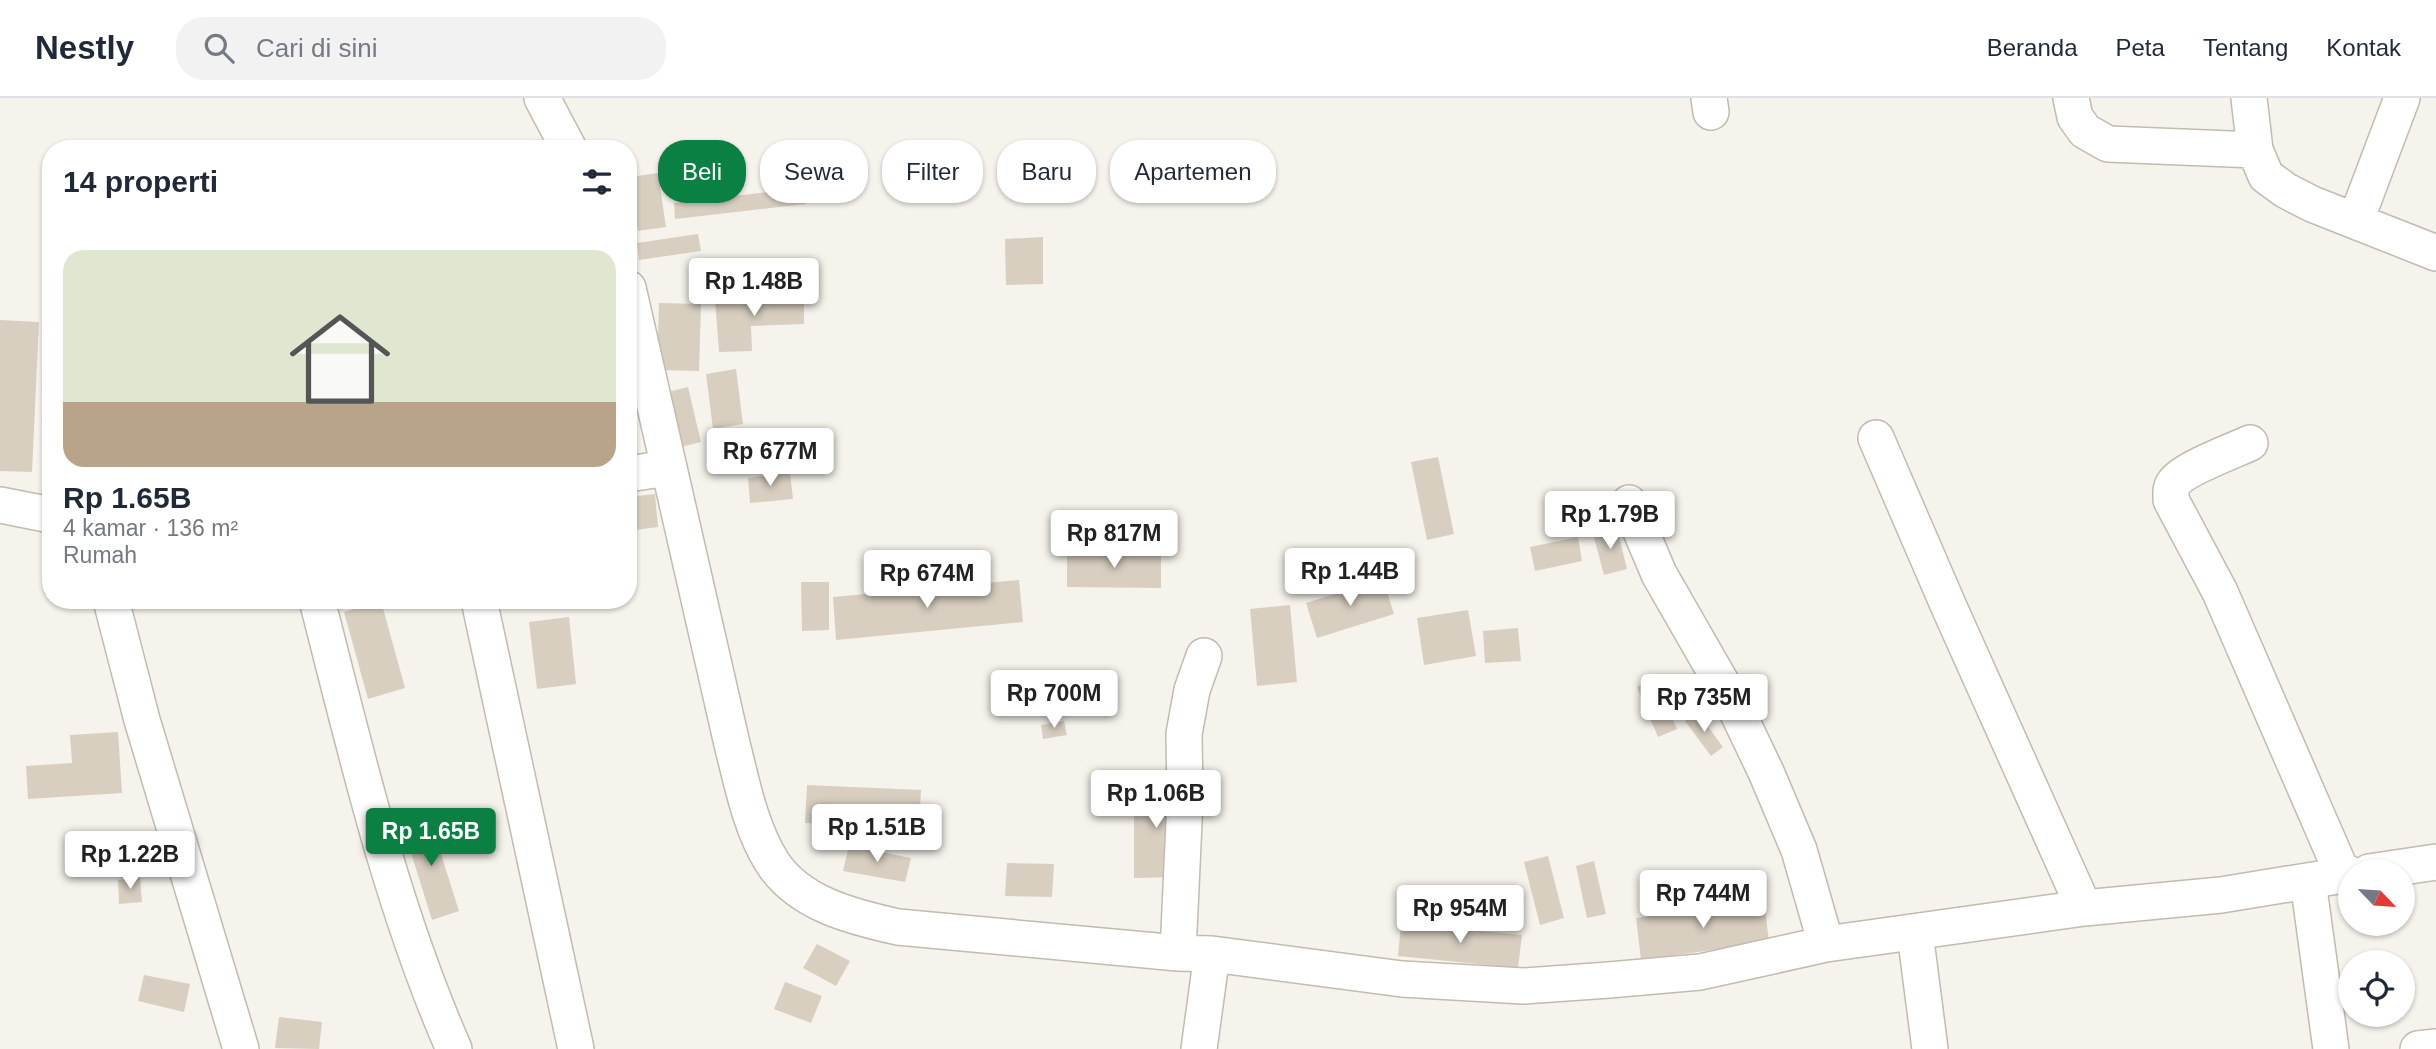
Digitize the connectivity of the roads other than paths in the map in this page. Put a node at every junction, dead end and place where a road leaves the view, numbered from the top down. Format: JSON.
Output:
{"nodes":[{"id":1,"x":542,"y":98,"type":"edge"},
{"id":2,"x":2071,"y":98,"type":"edge"},
{"id":3,"x":2249,"y":98,"type":"edge"},
{"id":4,"x":2402,"y":98,"type":"edge"},
{"id":5,"x":564,"y":140,"type":"edge"},
{"id":6,"x":2255,"y":150,"type":"junction"},
{"id":7,"x":2356,"y":220,"type":"junction"},
{"id":8,"x":2436,"y":253,"type":"edge"},
{"id":9,"x":637,"y":328,"type":"edge"},
{"id":10,"x":1876,"y":438,"type":"dead end"},
{"id":11,"x":2250,"y":443,"type":"dead end"},
{"id":12,"x":668,"y":468,"type":"junction"},
{"id":13,"x":637,"y":473,"type":"edge"},
{"id":14,"x":1629,"y":503,"type":"dead end"},
{"id":15,"x":0,"y":505,"type":"edge"},
{"id":16,"x":42,"y":513,"type":"edge"},
{"id":17,"x":113,"y":609,"type":"edge"},
{"id":18,"x":319,"y":609,"type":"edge"},
{"id":19,"x":481,"y":609,"type":"edge"},
{"id":20,"x":1205,"y":656,"type":"dead end"},
{"id":21,"x":2347,"y":859,"type":"edge"},
{"id":22,"x":2436,"y":862,"type":"edge"},
{"id":23,"x":2415,"y":865,"type":"edge"},
{"id":24,"x":2338,"y":876,"type":"edge"},
{"id":25,"x":2308,"y":881,"type":"junction"},
{"id":26,"x":2084,"y":908,"type":"junction"},
{"id":27,"x":1914,"y":933,"type":"junction"},
{"id":28,"x":1826,"y":944,"type":"junction"},
{"id":29,"x":1195,"y":953,"type":"junction"},
{"id":30,"x":2436,"y":1046,"type":"edge"},
{"id":31,"x":241,"y":1049,"type":"edge"},
{"id":32,"x":454,"y":1049,"type":"edge"},
{"id":33,"x":576,"y":1049,"type":"edge"},
{"id":34,"x":1199,"y":1049,"type":"edge"},
{"id":35,"x":1930,"y":1049,"type":"edge"},
{"id":36,"x":2331,"y":1049,"type":"edge"},
{"id":37,"x":2418,"y":1049,"type":"edge"}],
"edges":[{"from":1,"to":5,"type":"street"},
{"from":2,"to":6,"type":"street"},
{"from":3,"to":6,"type":"street"},
{"from":4,"to":7,"type":"street"},
{"from":6,"to":7,"type":"street"},
{"from":7,"to":8,"type":"street"},
{"from":9,"to":12,"type":"street"},
{"from":10,"to":26,"type":"street"},
{"from":11,"to":21,"type":"street"},
{"from":12,"to":13,"type":"street"},
{"from":12,"to":29,"type":"street"},
{"from":14,"to":28,"type":"street"},
{"from":15,"to":16,"type":"street"},
{"from":17,"to":31,"type":"street"},
{"from":18,"to":32,"type":"street"},
{"from":19,"to":33,"type":"street"},
{"from":20,"to":29,"type":"street"},
{"from":22,"to":23,"type":"street"},
{"from":24,"to":25,"type":"street"},
{"from":25,"to":26,"type":"street"},
{"from":25,"to":36,"type":"street"},
{"from":26,"to":27,"type":"street"},
{"from":27,"to":28,"type":"street"},
{"from":27,"to":35,"type":"street"},
{"from":28,"to":29,"type":"street"},
{"from":29,"to":34,"type":"street"},
{"from":30,"to":37,"type":"street"}]}
